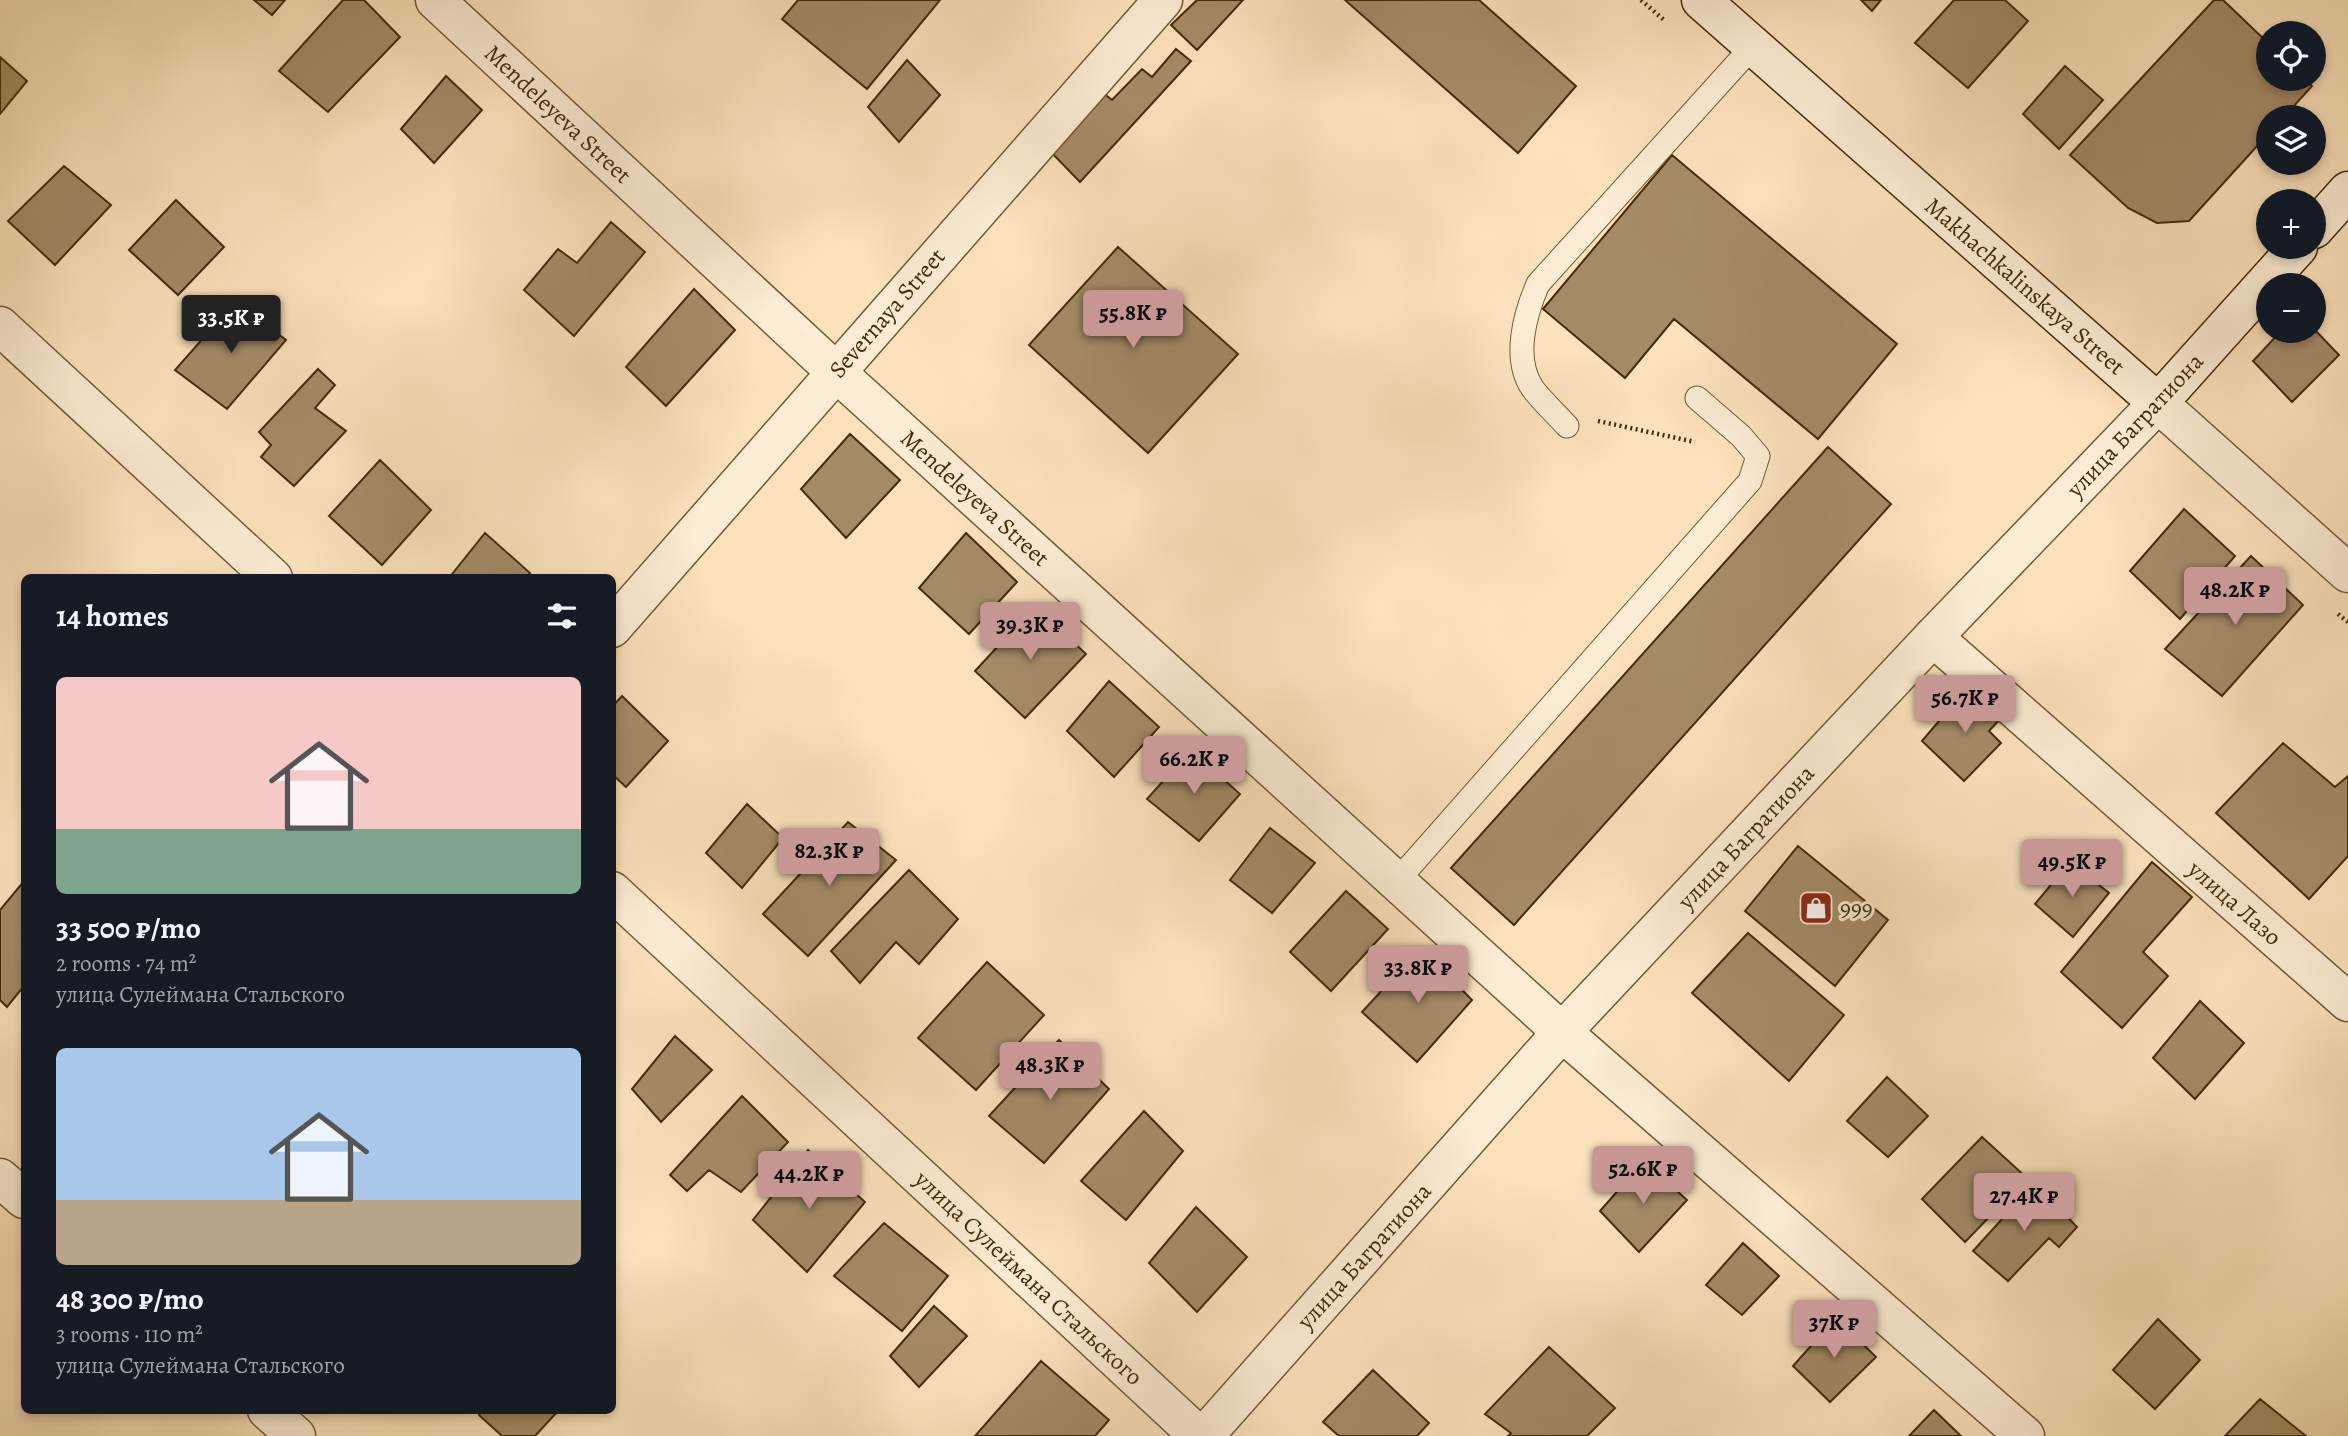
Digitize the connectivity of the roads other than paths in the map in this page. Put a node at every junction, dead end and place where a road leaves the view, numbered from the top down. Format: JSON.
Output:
{"nodes":[{"id":1,"x":435,"y":0,"type":"edge"},
{"id":2,"x":1163,"y":0,"type":"edge"},
{"id":3,"x":1700,"y":0,"type":"edge"},
{"id":4,"x":1753,"y":46,"type":"junction"},
{"id":5,"x":2348,"y":191,"type":"edge"},
{"id":6,"x":2326,"y":216,"type":"edge"},
{"id":7,"x":2287,"y":259,"type":"edge"},
{"id":8,"x":0,"y":326,"type":"edge"},
{"id":9,"x":835,"y":371,"type":"junction"},
{"id":10,"x":1697,"y":398,"type":"dead end"},
{"id":11,"x":2158,"y":403,"type":"junction"},
{"id":12,"x":1567,"y":426,"type":"road end"},
{"id":13,"x":2348,"y":573,"type":"edge"},
{"id":14,"x":269,"y":574,"type":"edge"},
{"id":15,"x":616,"y":623,"type":"edge"},
{"id":16,"x":1933,"y":637,"type":"junction"},
{"id":17,"x":1396,"y":881,"type":"junction"},
{"id":18,"x":616,"y":895,"type":"edge"},
{"id":19,"x":2348,"y":1002,"type":"edge"},
{"id":20,"x":1562,"y":1032,"type":"junction"},
{"id":21,"x":0,"y":1178,"type":"edge"},
{"id":22,"x":21,"y":1196,"type":"edge"},
{"id":23,"x":271,"y":1414,"type":"edge"},
{"id":24,"x":296,"y":1436,"type":"edge"},
{"id":25,"x":1201,"y":1436,"type":"edge"},
{"id":26,"x":2025,"y":1436,"type":"edge"}],
"edges":[{"from":1,"to":9,"type":"street","name":"Mendeleyeva Street"},
{"from":2,"to":9,"type":"street","name":"Severnaya Street"},
{"from":3,"to":4,"type":"street","name":"Makhachkalinskaya Street"},
{"from":4,"to":11,"type":"street","name":"Makhachkalinskaya Street"},
{"from":4,"to":12,"type":"lane"},
{"from":5,"to":6,"type":"street"},
{"from":7,"to":11,"type":"street","name":"улица Багратиона"},
{"from":8,"to":14,"type":"street"},
{"from":9,"to":15,"type":"street","name":"Severnaya Street"},
{"from":9,"to":17,"type":"street","name":"Mendeleyeva Street"},
{"from":10,"to":17,"type":"lane"},
{"from":11,"to":13,"type":"street","name":"Makhachkalinskaya Street"},
{"from":11,"to":16,"type":"street","name":"улица Багратиона"},
{"from":16,"to":19,"type":"street","name":"улица Лазо"},
{"from":16,"to":20,"type":"street","name":"улица Багратиона"},
{"from":17,"to":20,"type":"street","name":"Mendeleyeva Street"},
{"from":18,"to":25,"type":"street","name":"улица Сулеймана Стальского"},
{"from":20,"to":25,"type":"street","name":"улица Багратиона"},
{"from":20,"to":26,"type":"street","name":"Mendeleyeva Street"},
{"from":21,"to":22,"type":"street"},
{"from":23,"to":24,"type":"street"}]}
